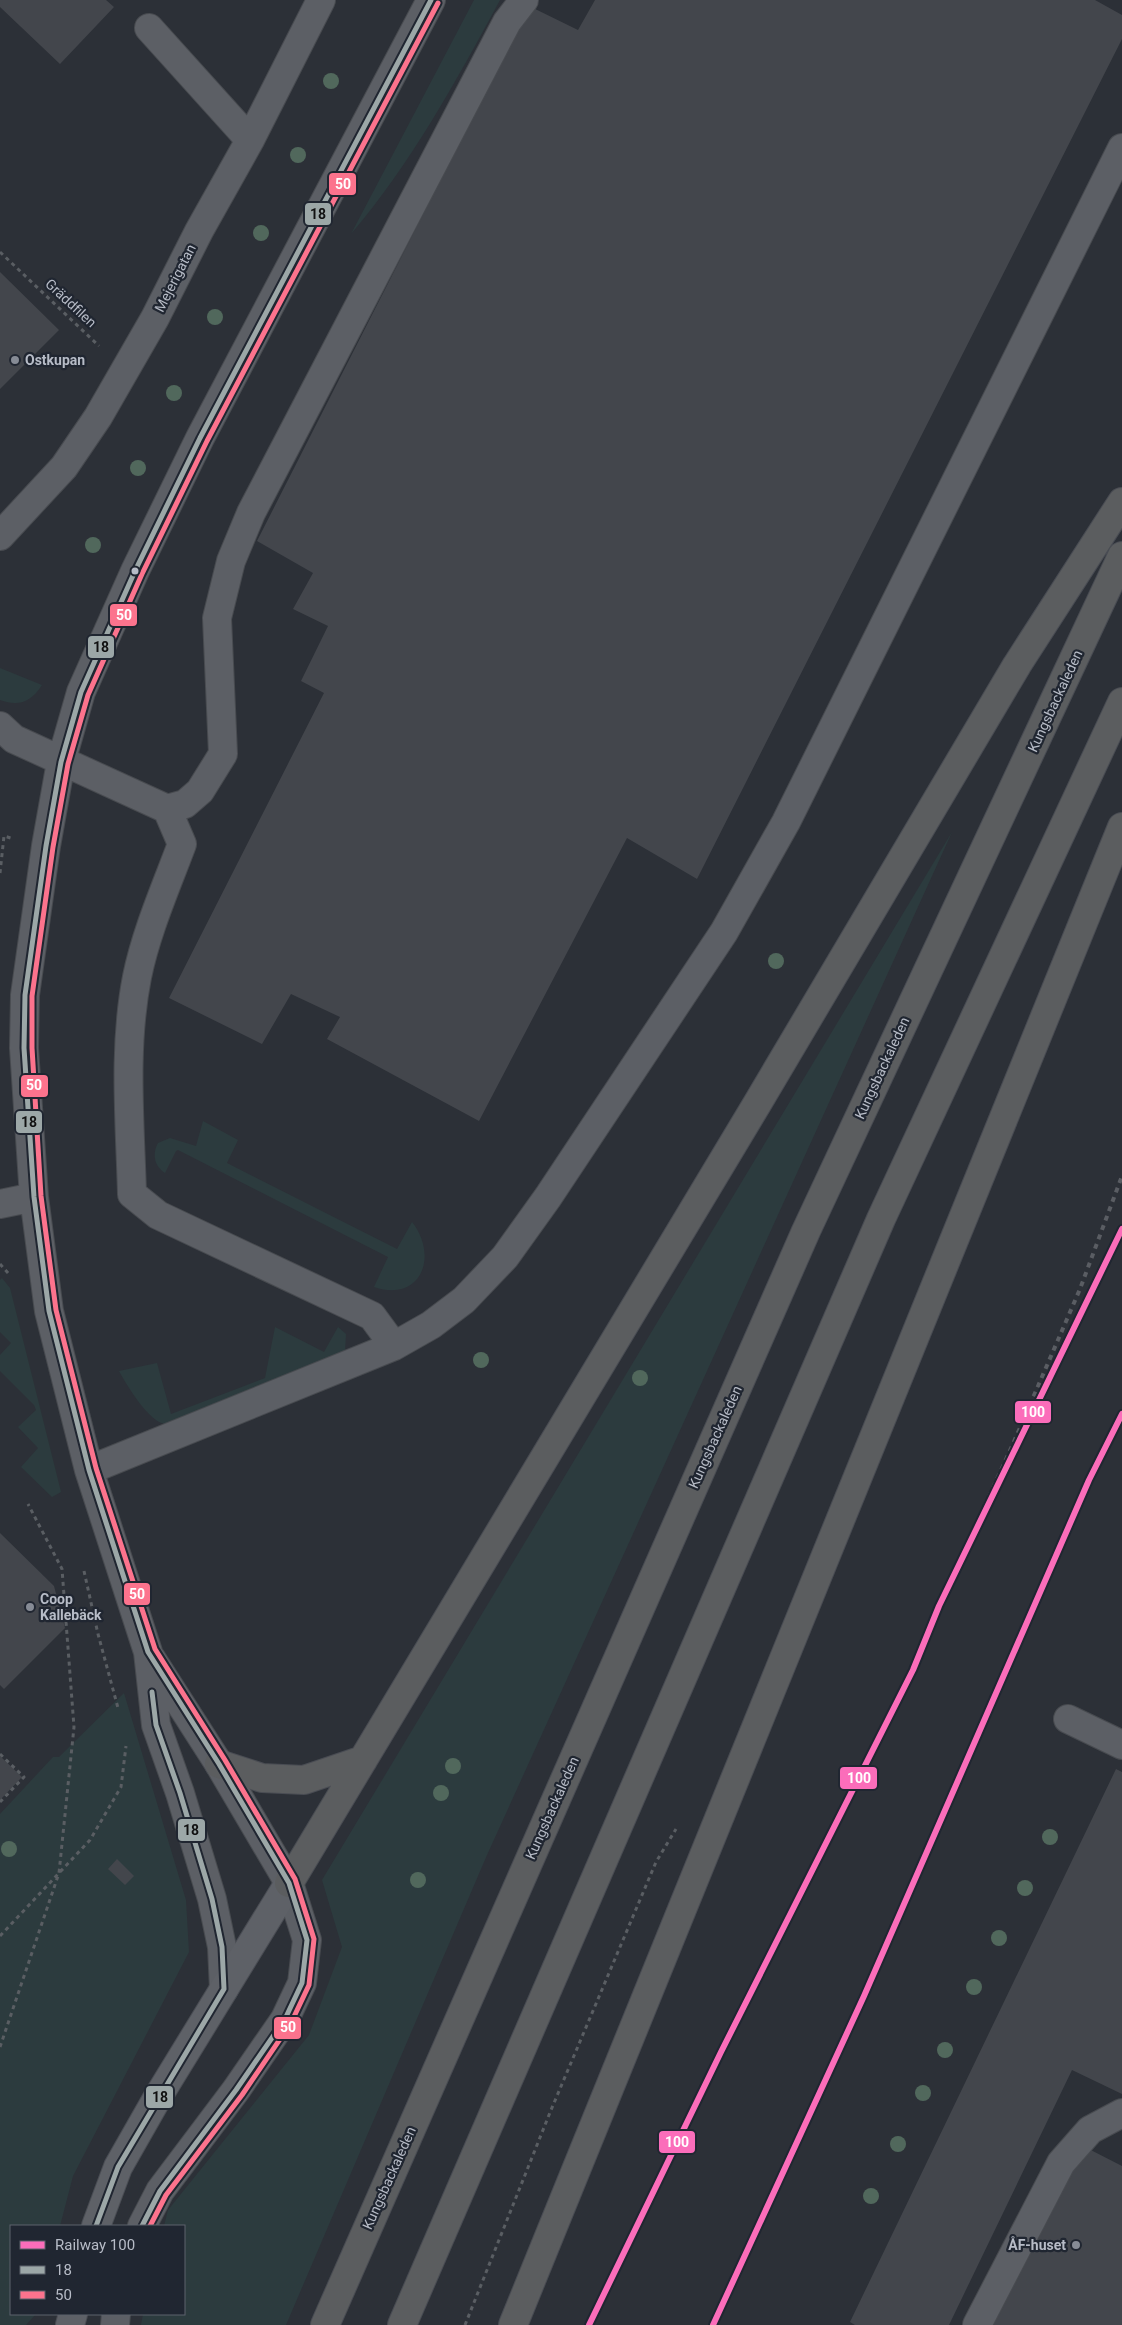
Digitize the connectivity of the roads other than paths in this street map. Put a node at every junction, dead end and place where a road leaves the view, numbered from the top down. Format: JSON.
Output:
{"nodes":[{"id":1,"x":321,"y":0,"type":"edge"},
{"id":2,"x":431,"y":0,"type":"edge"},
{"id":3,"x":524,"y":0,"type":"edge"},
{"id":4,"x":149,"y":28,"type":"dead end"},
{"id":5,"x":250,"y":140,"type":"junction"},
{"id":6,"x":1122,"y":148,"type":"edge"},
{"id":7,"x":1122,"y":502,"type":"edge"},
{"id":8,"x":0,"y":536,"type":"edge"},
{"id":9,"x":1122,"y":556,"type":"edge"},
{"id":10,"x":1122,"y":702,"type":"edge"},
{"id":11,"x":0,"y":726,"type":"edge"},
{"id":12,"x":61,"y":762,"type":"junction"},
{"id":13,"x":167,"y":808,"type":"junction"},
{"id":14,"x":1122,"y":827,"type":"edge"},
{"id":15,"x":34,"y":1197,"type":"junction"},
{"id":16,"x":0,"y":1204,"type":"edge"},
{"id":17,"x":394,"y":1346,"type":"junction"},
{"id":18,"x":88,"y":1470,"type":"junction"},
{"id":19,"x":148,"y":1652,"type":"junction"},
{"id":20,"x":1068,"y":1719,"type":"dead end"},
{"id":21,"x":1122,"y":1745,"type":"edge"},
{"id":22,"x":363,"y":1760,"type":"junction"},
{"id":23,"x":219,"y":1764,"type":"junction"},
{"id":24,"x":289,"y":1883,"type":"junction"},
{"id":25,"x":224,"y":1988,"type":"junction"},
{"id":26,"x":1122,"y":2113,"type":"edge"},
{"id":27,"x":96,"y":2225,"type":"edge"},
{"id":28,"x":142,"y":2225,"type":"edge"},
{"id":29,"x":325,"y":2325,"type":"edge"},
{"id":30,"x":402,"y":2325,"type":"edge"},
{"id":31,"x":513,"y":2325,"type":"edge"},
{"id":32,"x":977,"y":2325,"type":"edge"}],
"edges":[{"from":1,"to":5,"type":"street","name":"Mejerigatan"},
{"from":2,"to":12,"type":"street"},
{"from":3,"to":13,"type":"street"},
{"from":4,"to":5,"type":"street"},
{"from":5,"to":8,"type":"street","name":"Mejerigatan"},
{"from":6,"to":17,"type":"street"},
{"from":7,"to":22,"type":"highway"},
{"from":9,"to":29,"type":"highway","name":"Kungsbackaleden"},
{"from":10,"to":30,"type":"highway"},
{"from":11,"to":12,"type":"street"},
{"from":12,"to":13,"type":"street"},
{"from":12,"to":15,"type":"street"},
{"from":13,"to":17,"type":"street"},
{"from":14,"to":31,"type":"highway"},
{"from":15,"to":16,"type":"street"},
{"from":15,"to":18,"type":"street"},
{"from":17,"to":18,"type":"street"},
{"from":18,"to":19,"type":"street"},
{"from":19,"to":23,"type":"street"},
{"from":19,"to":25,"type":"street"},
{"from":20,"to":21,"type":"street"},
{"from":22,"to":23,"type":"highway"},
{"from":22,"to":24,"type":"highway"},
{"from":23,"to":24,"type":"street"},
{"from":24,"to":25,"type":"main road"},
{"from":24,"to":28,"type":"street"},
{"from":25,"to":27,"type":"main road"},
{"from":26,"to":32,"type":"street"}]}
